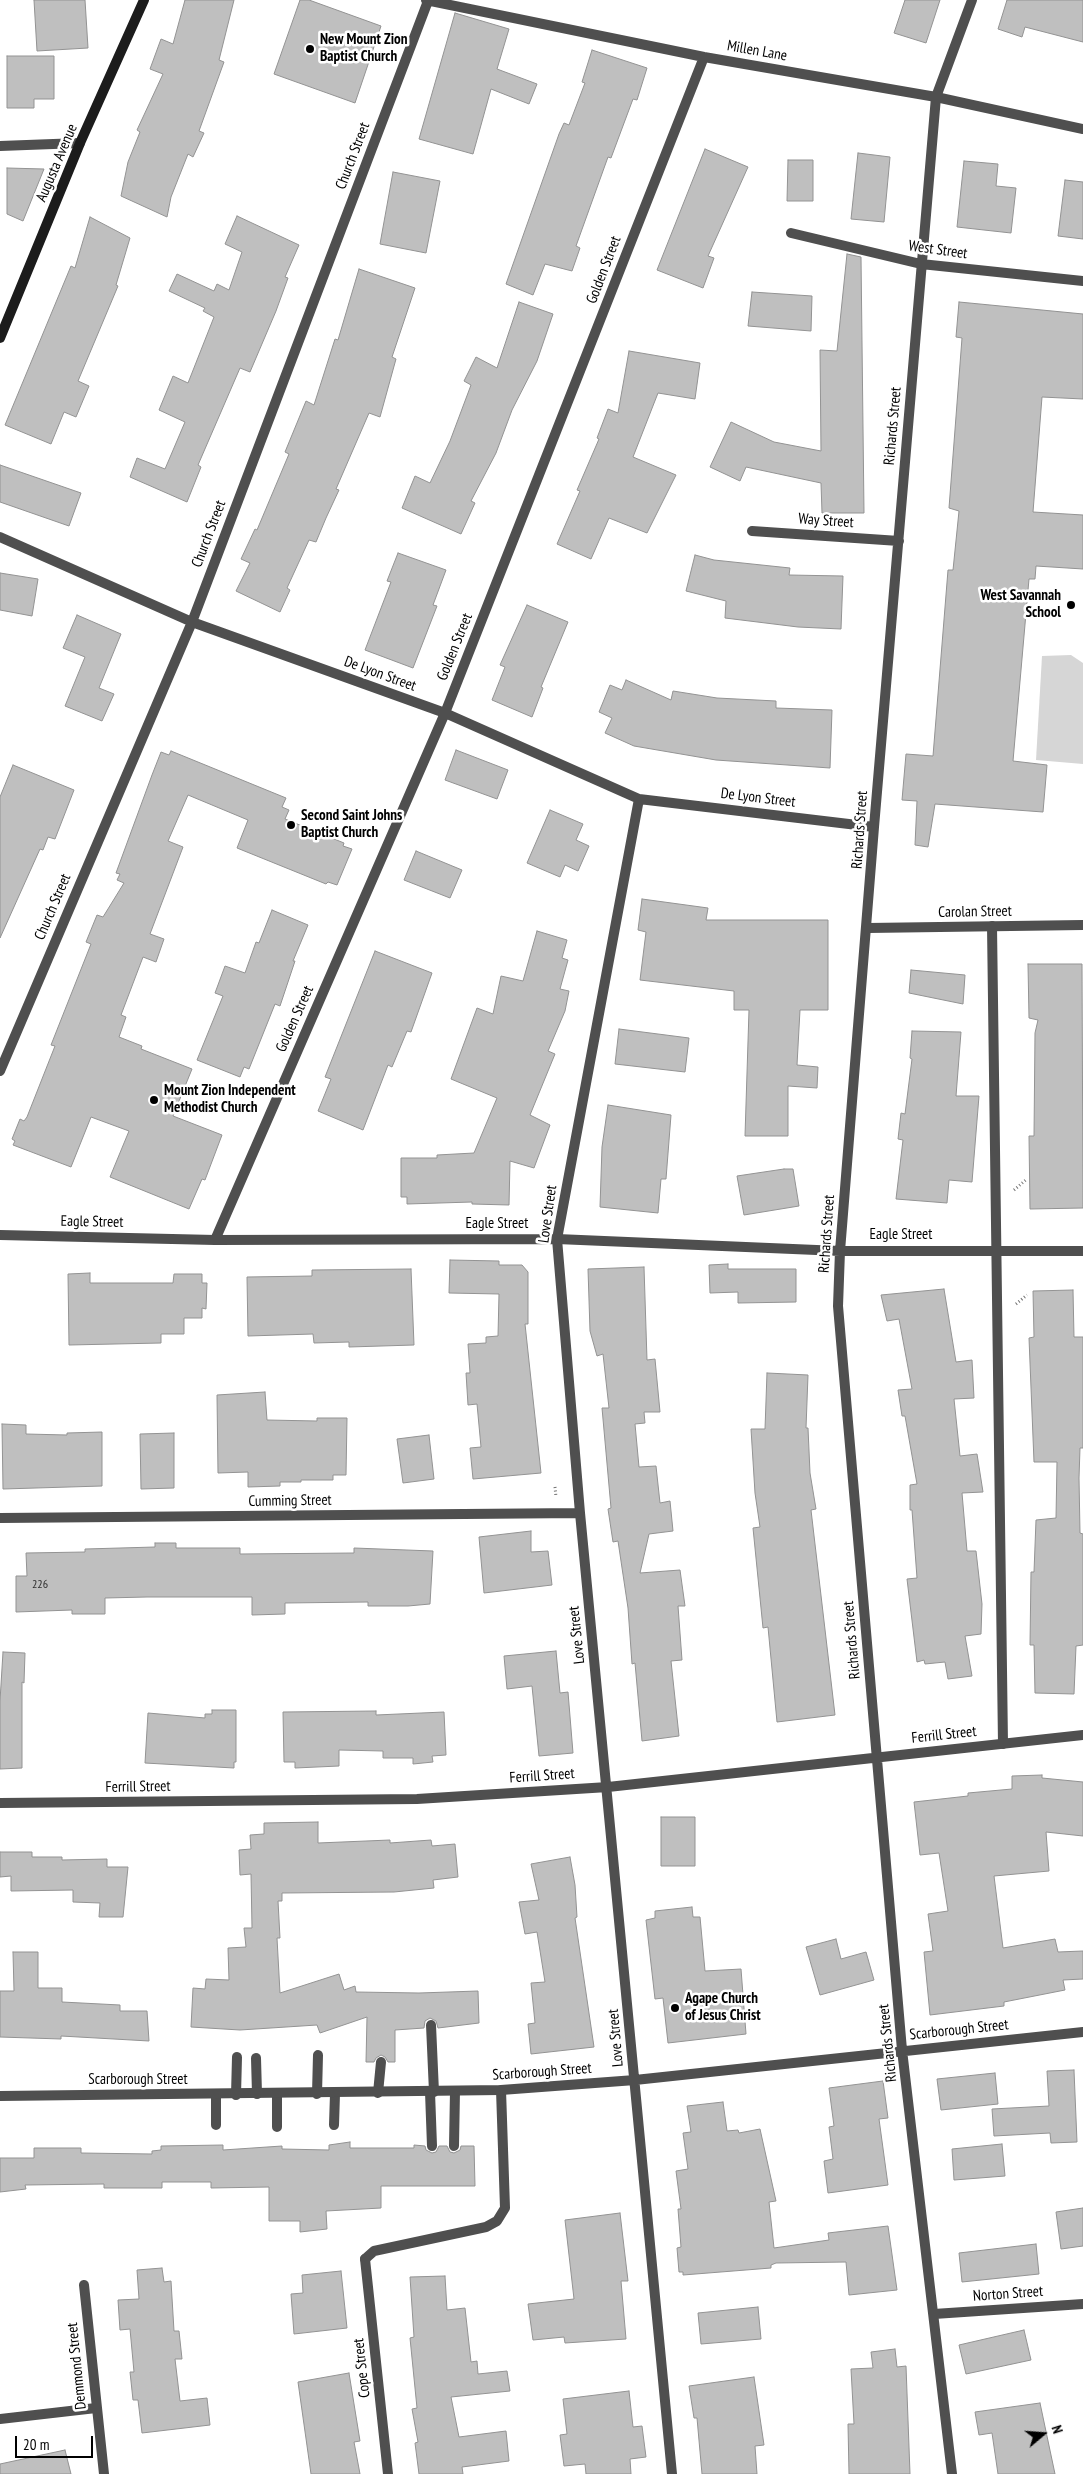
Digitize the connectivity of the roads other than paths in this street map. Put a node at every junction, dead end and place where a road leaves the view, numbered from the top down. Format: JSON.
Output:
{"nodes":[{"id":1,"x":144,"y":0,"type":"edge"},
{"id":2,"x":427,"y":0,"type":"edge"},
{"id":3,"x":972,"y":0,"type":"edge"},
{"id":4,"x":704,"y":57,"type":"junction"},
{"id":5,"x":936,"y":97,"type":"junction"},
{"id":6,"x":1083,"y":129,"type":"edge"},
{"id":7,"x":80,"y":144,"type":"junction"},
{"id":8,"x":0,"y":146,"type":"edge"},
{"id":9,"x":791,"y":234,"type":"dead end"},
{"id":10,"x":921,"y":264,"type":"junction"},
{"id":11,"x":1083,"y":281,"type":"edge"},
{"id":12,"x":0,"y":338,"type":"edge"},
{"id":13,"x":752,"y":531,"type":"dead end"},
{"id":14,"x":0,"y":537,"type":"edge"},
{"id":15,"x":899,"y":541,"type":"junction"},
{"id":16,"x":192,"y":622,"type":"junction"},
{"id":17,"x":445,"y":713,"type":"junction"},
{"id":18,"x":639,"y":799,"type":"junction"},
{"id":19,"x":874,"y":828,"type":"junction"},
{"id":20,"x":1083,"y":925,"type":"edge"},
{"id":21,"x":992,"y":926,"type":"junction"},
{"id":22,"x":868,"y":928,"type":"junction"},
{"id":23,"x":0,"y":1071,"type":"edge"},
{"id":24,"x":0,"y":1235,"type":"edge"},
{"id":25,"x":557,"y":1239,"type":"junction"},
{"id":26,"x":215,"y":1240,"type":"junction"},
{"id":27,"x":996,"y":1250,"type":"junction"},
{"id":28,"x":840,"y":1251,"type":"junction"},
{"id":29,"x":1083,"y":1251,"type":"edge"},
{"id":30,"x":580,"y":1513,"type":"junction"},
{"id":31,"x":0,"y":1518,"type":"edge"},
{"id":32,"x":1083,"y":1735,"type":"edge"},
{"id":33,"x":1003,"y":1744,"type":"junction"},
{"id":34,"x":878,"y":1756,"type":"junction"},
{"id":35,"x":608,"y":1787,"type":"junction"},
{"id":36,"x":0,"y":1803,"type":"edge"},
{"id":37,"x":431,"y":2025,"type":"dead end"},
{"id":38,"x":1083,"y":2032,"type":"edge"},
{"id":39,"x":902,"y":2050,"type":"junction"},
{"id":40,"x":318,"y":2055,"type":"dead end"},
{"id":41,"x":237,"y":2057,"type":"dead end"},
{"id":42,"x":256,"y":2058,"type":"dead end"},
{"id":43,"x":381,"y":2062,"type":"dead end"},
{"id":44,"x":635,"y":2080,"type":"junction"},
{"id":45,"x":501,"y":2090,"type":"junction"},
{"id":46,"x":455,"y":2091,"type":"junction"},
{"id":47,"x":432,"y":2092,"type":"junction"},
{"id":48,"x":378,"y":2093,"type":"junction"},
{"id":49,"x":257,"y":2094,"type":"junction"},
{"id":50,"x":277,"y":2094,"type":"junction"},
{"id":51,"x":317,"y":2094,"type":"junction"},
{"id":52,"x":335,"y":2094,"type":"junction"},
{"id":53,"x":216,"y":2095,"type":"junction"},
{"id":54,"x":236,"y":2095,"type":"junction"},
{"id":55,"x":0,"y":2096,"type":"edge"},
{"id":56,"x":216,"y":2125,"type":"dead end"},
{"id":57,"x":334,"y":2125,"type":"dead end"},
{"id":58,"x":277,"y":2127,"type":"dead end"},
{"id":59,"x":432,"y":2146,"type":"dead end"},
{"id":60,"x":454,"y":2146,"type":"dead end"},
{"id":61,"x":84,"y":2285,"type":"dead end"},
{"id":62,"x":1083,"y":2304,"type":"edge"},
{"id":63,"x":934,"y":2314,"type":"junction"},
{"id":64,"x":96,"y":2408,"type":"junction"},
{"id":65,"x":0,"y":2419,"type":"edge"},
{"id":66,"x":104,"y":2474,"type":"edge"},
{"id":67,"x":388,"y":2474,"type":"edge"},
{"id":68,"x":672,"y":2474,"type":"edge"},
{"id":69,"x":952,"y":2474,"type":"edge"}],
"edges":[{"from":1,"to":7,"type":"main road","name":"Augusta Avenue"},
{"from":2,"to":4,"type":"street","name":"Millen Lane"},
{"from":2,"to":16,"type":"street","name":"Church Street"},
{"from":3,"to":5,"type":"street","name":"Richards Street"},
{"from":4,"to":5,"type":"street","name":"Millen Lane"},
{"from":4,"to":17,"type":"street","name":"Golden Street"},
{"from":5,"to":6,"type":"street","name":"Millen Lane"},
{"from":5,"to":10,"type":"street","name":"Richards Street"},
{"from":7,"to":8,"type":"street"},
{"from":7,"to":12,"type":"main road","name":"Augusta Avenue"},
{"from":9,"to":10,"type":"street","name":"West Street"},
{"from":10,"to":11,"type":"street","name":"West Street"},
{"from":10,"to":15,"type":"street","name":"Richards Street"},
{"from":13,"to":15,"type":"street","name":"Way Street"},
{"from":14,"to":16,"type":"street","name":"De Lyon Street"},
{"from":15,"to":19,"type":"street","name":"Richards Street"},
{"from":16,"to":17,"type":"street","name":"De Lyon Street"},
{"from":16,"to":23,"type":"street","name":"Church Street"},
{"from":17,"to":18,"type":"street","name":"De Lyon Street"},
{"from":17,"to":26,"type":"street","name":"Golden Street"},
{"from":18,"to":19,"type":"street","name":"De Lyon Street"},
{"from":18,"to":25,"type":"street","name":"Love Street"},
{"from":19,"to":22,"type":"street","name":"Richards Street"},
{"from":20,"to":21,"type":"street","name":"Carolan Street"},
{"from":21,"to":22,"type":"street","name":"Carolan Street"},
{"from":21,"to":27,"type":"street"},
{"from":22,"to":28,"type":"street","name":"Richards Street"},
{"from":24,"to":26,"type":"street","name":"Eagle Street"},
{"from":25,"to":26,"type":"street","name":"Eagle Street"},
{"from":25,"to":28,"type":"street","name":"Eagle Street"},
{"from":25,"to":30,"type":"street","name":"Love Street"},
{"from":27,"to":28,"type":"street","name":"Eagle Street"},
{"from":27,"to":29,"type":"street","name":"Eagle Street"},
{"from":27,"to":33,"type":"street"},
{"from":28,"to":34,"type":"street","name":"Richards Street"},
{"from":30,"to":31,"type":"street","name":"Cumming Street"},
{"from":30,"to":35,"type":"street","name":"Love Street"},
{"from":32,"to":33,"type":"street","name":"Ferrill Street"},
{"from":33,"to":34,"type":"street","name":"Ferrill Street"},
{"from":34,"to":35,"type":"street","name":"Ferrill Street"},
{"from":34,"to":39,"type":"street","name":"Richards Street"},
{"from":35,"to":36,"type":"street","name":"Ferrill Street"},
{"from":35,"to":44,"type":"street","name":"Love Street"},
{"from":37,"to":47,"type":"street"},
{"from":38,"to":39,"type":"street","name":"Scarborough Street"},
{"from":39,"to":44,"type":"street","name":"Scarborough Street"},
{"from":39,"to":63,"type":"street","name":"Richards Street"},
{"from":40,"to":51,"type":"street"},
{"from":41,"to":54,"type":"street"},
{"from":42,"to":49,"type":"street"},
{"from":43,"to":48,"type":"street"},
{"from":44,"to":45,"type":"street","name":"Scarborough Street"},
{"from":44,"to":68,"type":"street","name":"Love Street"},
{"from":45,"to":46,"type":"street","name":"Scarborough Street"},
{"from":45,"to":67,"type":"street","name":"Cope Street"},
{"from":46,"to":47,"type":"street","name":"Scarborough Street"},
{"from":46,"to":60,"type":"street"},
{"from":47,"to":48,"type":"street","name":"Scarborough Street"},
{"from":47,"to":59,"type":"street"},
{"from":48,"to":52,"type":"street","name":"Scarborough Street"},
{"from":49,"to":50,"type":"street","name":"Scarborough Street"},
{"from":49,"to":54,"type":"street","name":"Scarborough Street"},
{"from":50,"to":51,"type":"street","name":"Scarborough Street"},
{"from":50,"to":58,"type":"street"},
{"from":51,"to":52,"type":"street","name":"Scarborough Street"},
{"from":52,"to":57,"type":"street"},
{"from":53,"to":54,"type":"street","name":"Scarborough Street"},
{"from":53,"to":55,"type":"street","name":"Scarborough Street"},
{"from":53,"to":56,"type":"street"},
{"from":61,"to":64,"type":"street","name":"Demmond Street"},
{"from":62,"to":63,"type":"street","name":"Norton Street"},
{"from":63,"to":69,"type":"street","name":"Richards Street"},
{"from":64,"to":65,"type":"street"},
{"from":64,"to":66,"type":"street","name":"Demmond Street"}]}
